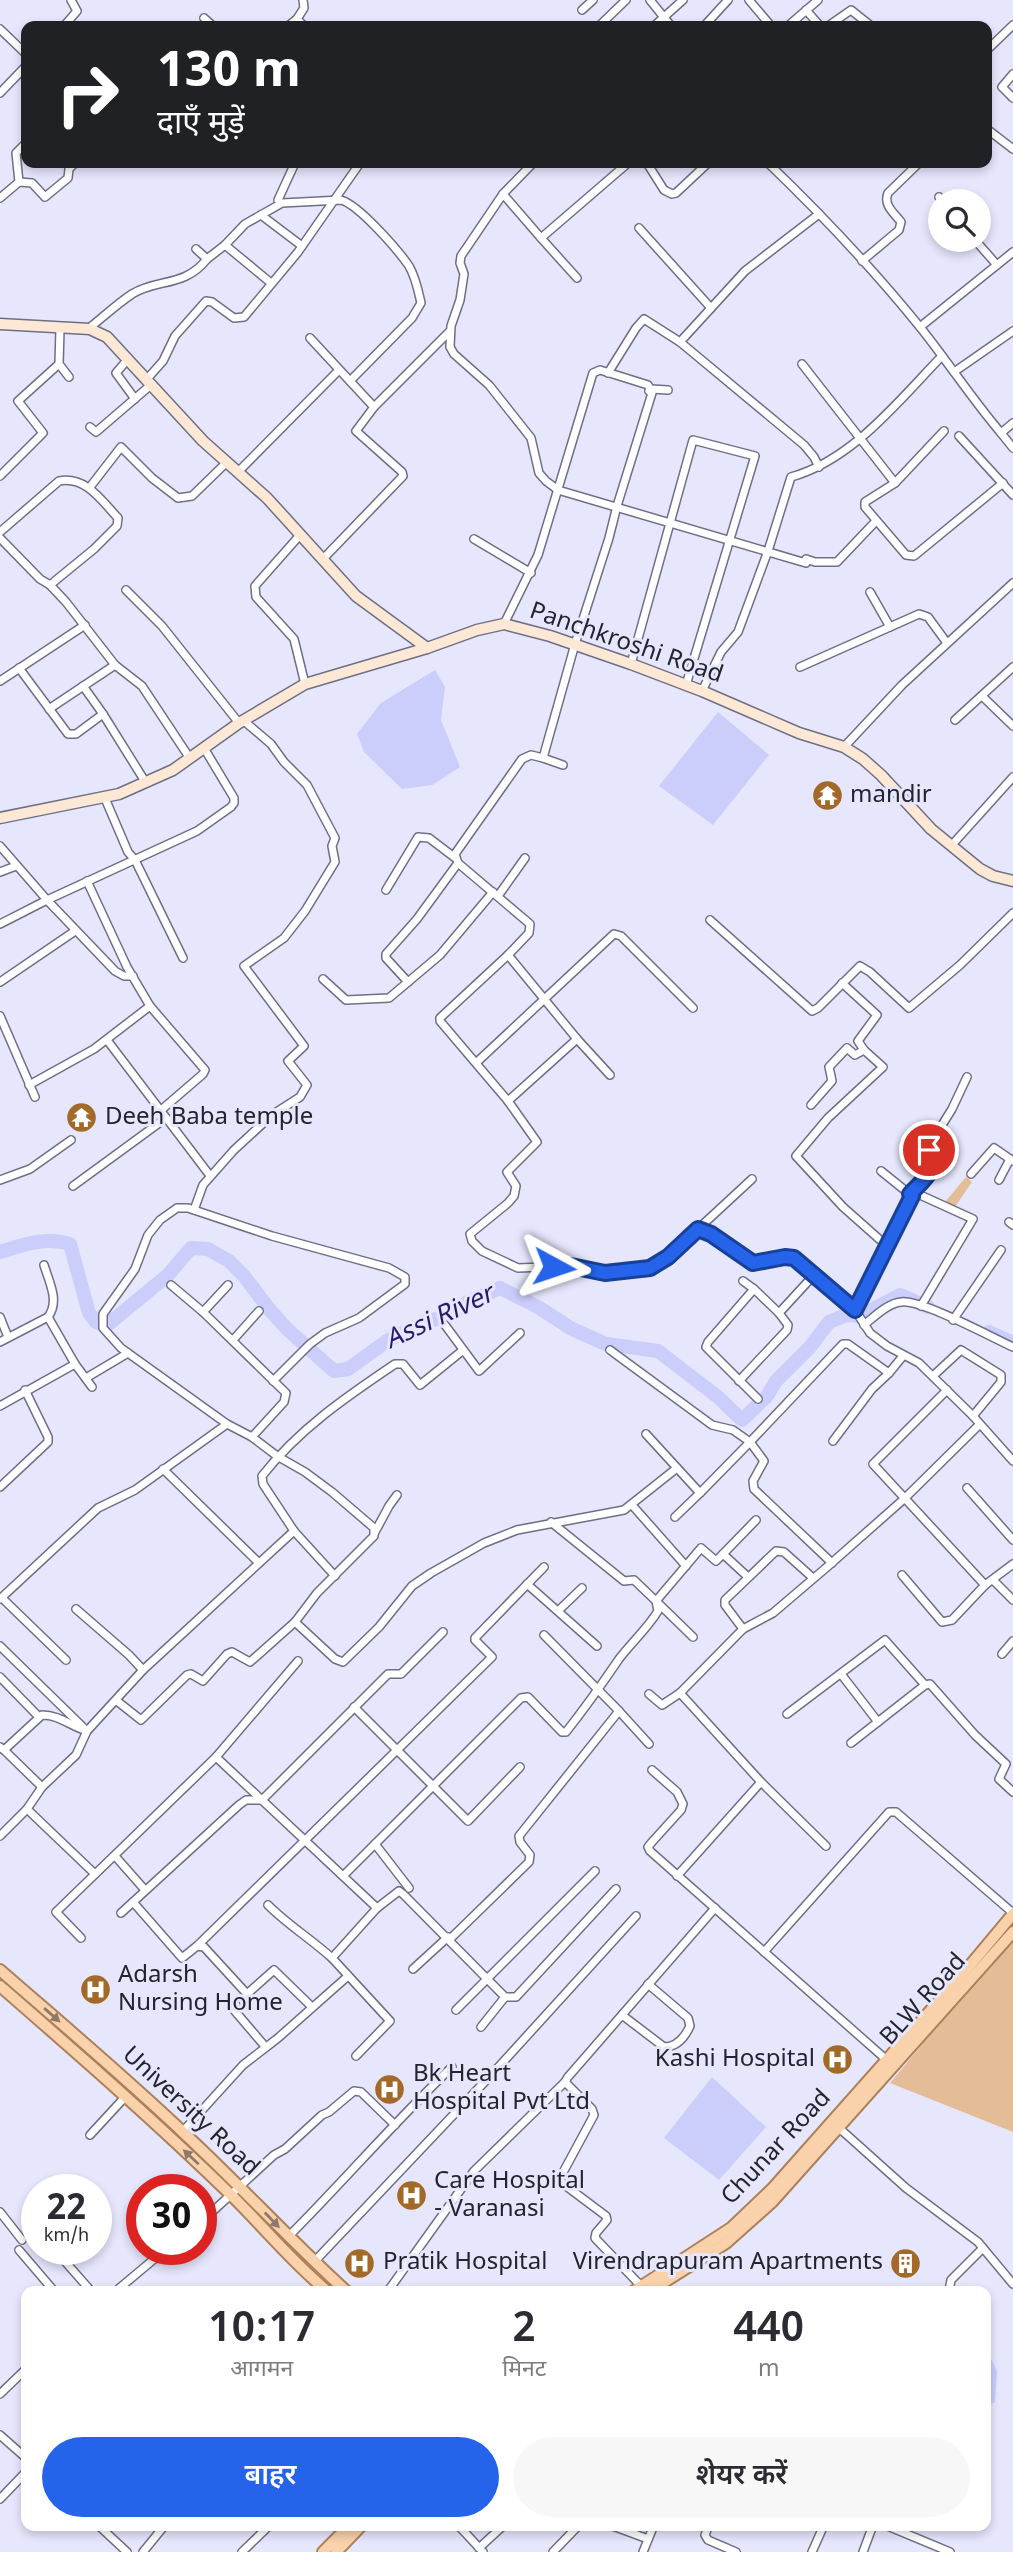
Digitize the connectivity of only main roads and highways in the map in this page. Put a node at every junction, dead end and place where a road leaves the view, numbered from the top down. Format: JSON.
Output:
{"nodes":[{"id":1,"x":1013,"y":1914,"type":"edge"},
{"id":2,"x":1013,"y":1932,"type":"edge"},
{"id":3,"x":0,"y":1970,"type":"edge"},
{"id":4,"x":0,"y":1986,"type":"edge"},
{"id":5,"x":889,"y":2063,"type":"junction"},
{"id":6,"x":150,"y":2110,"type":"junction"},
{"id":7,"x":321,"y":2286,"type":"edge"},
{"id":8,"x":340,"y":2286,"type":"edge"},
{"id":9,"x":645,"y":2286,"type":"edge"},
{"id":10,"x":647,"y":2286,"type":"edge"},
{"id":11,"x":342,"y":2531,"type":"edge"},
{"id":12,"x":356,"y":2531,"type":"edge"},
{"id":13,"x":323,"y":2552,"type":"edge"},
{"id":14,"x":336,"y":2552,"type":"edge"}],
"edges":[{"from":1,"to":5,"type":"main road","name":"Chunar Road"},
{"from":2,"to":5,"type":"main road","name":"BLW Road"},
{"from":3,"to":6,"type":"main road","name":"University Road","one_way":true},
{"from":4,"to":6,"type":"main road"},
{"from":5,"to":9,"type":"main road","name":"Chunar Road"},
{"from":5,"to":10,"type":"main road","name":"BLW Road"},
{"from":7,"to":6,"type":"main road","one_way":true},
{"from":6,"to":8,"type":"main road","name":"University Road","one_way":true},
{"from":11,"to":13,"type":"main road"},
{"from":12,"to":14,"type":"main road"}]}
